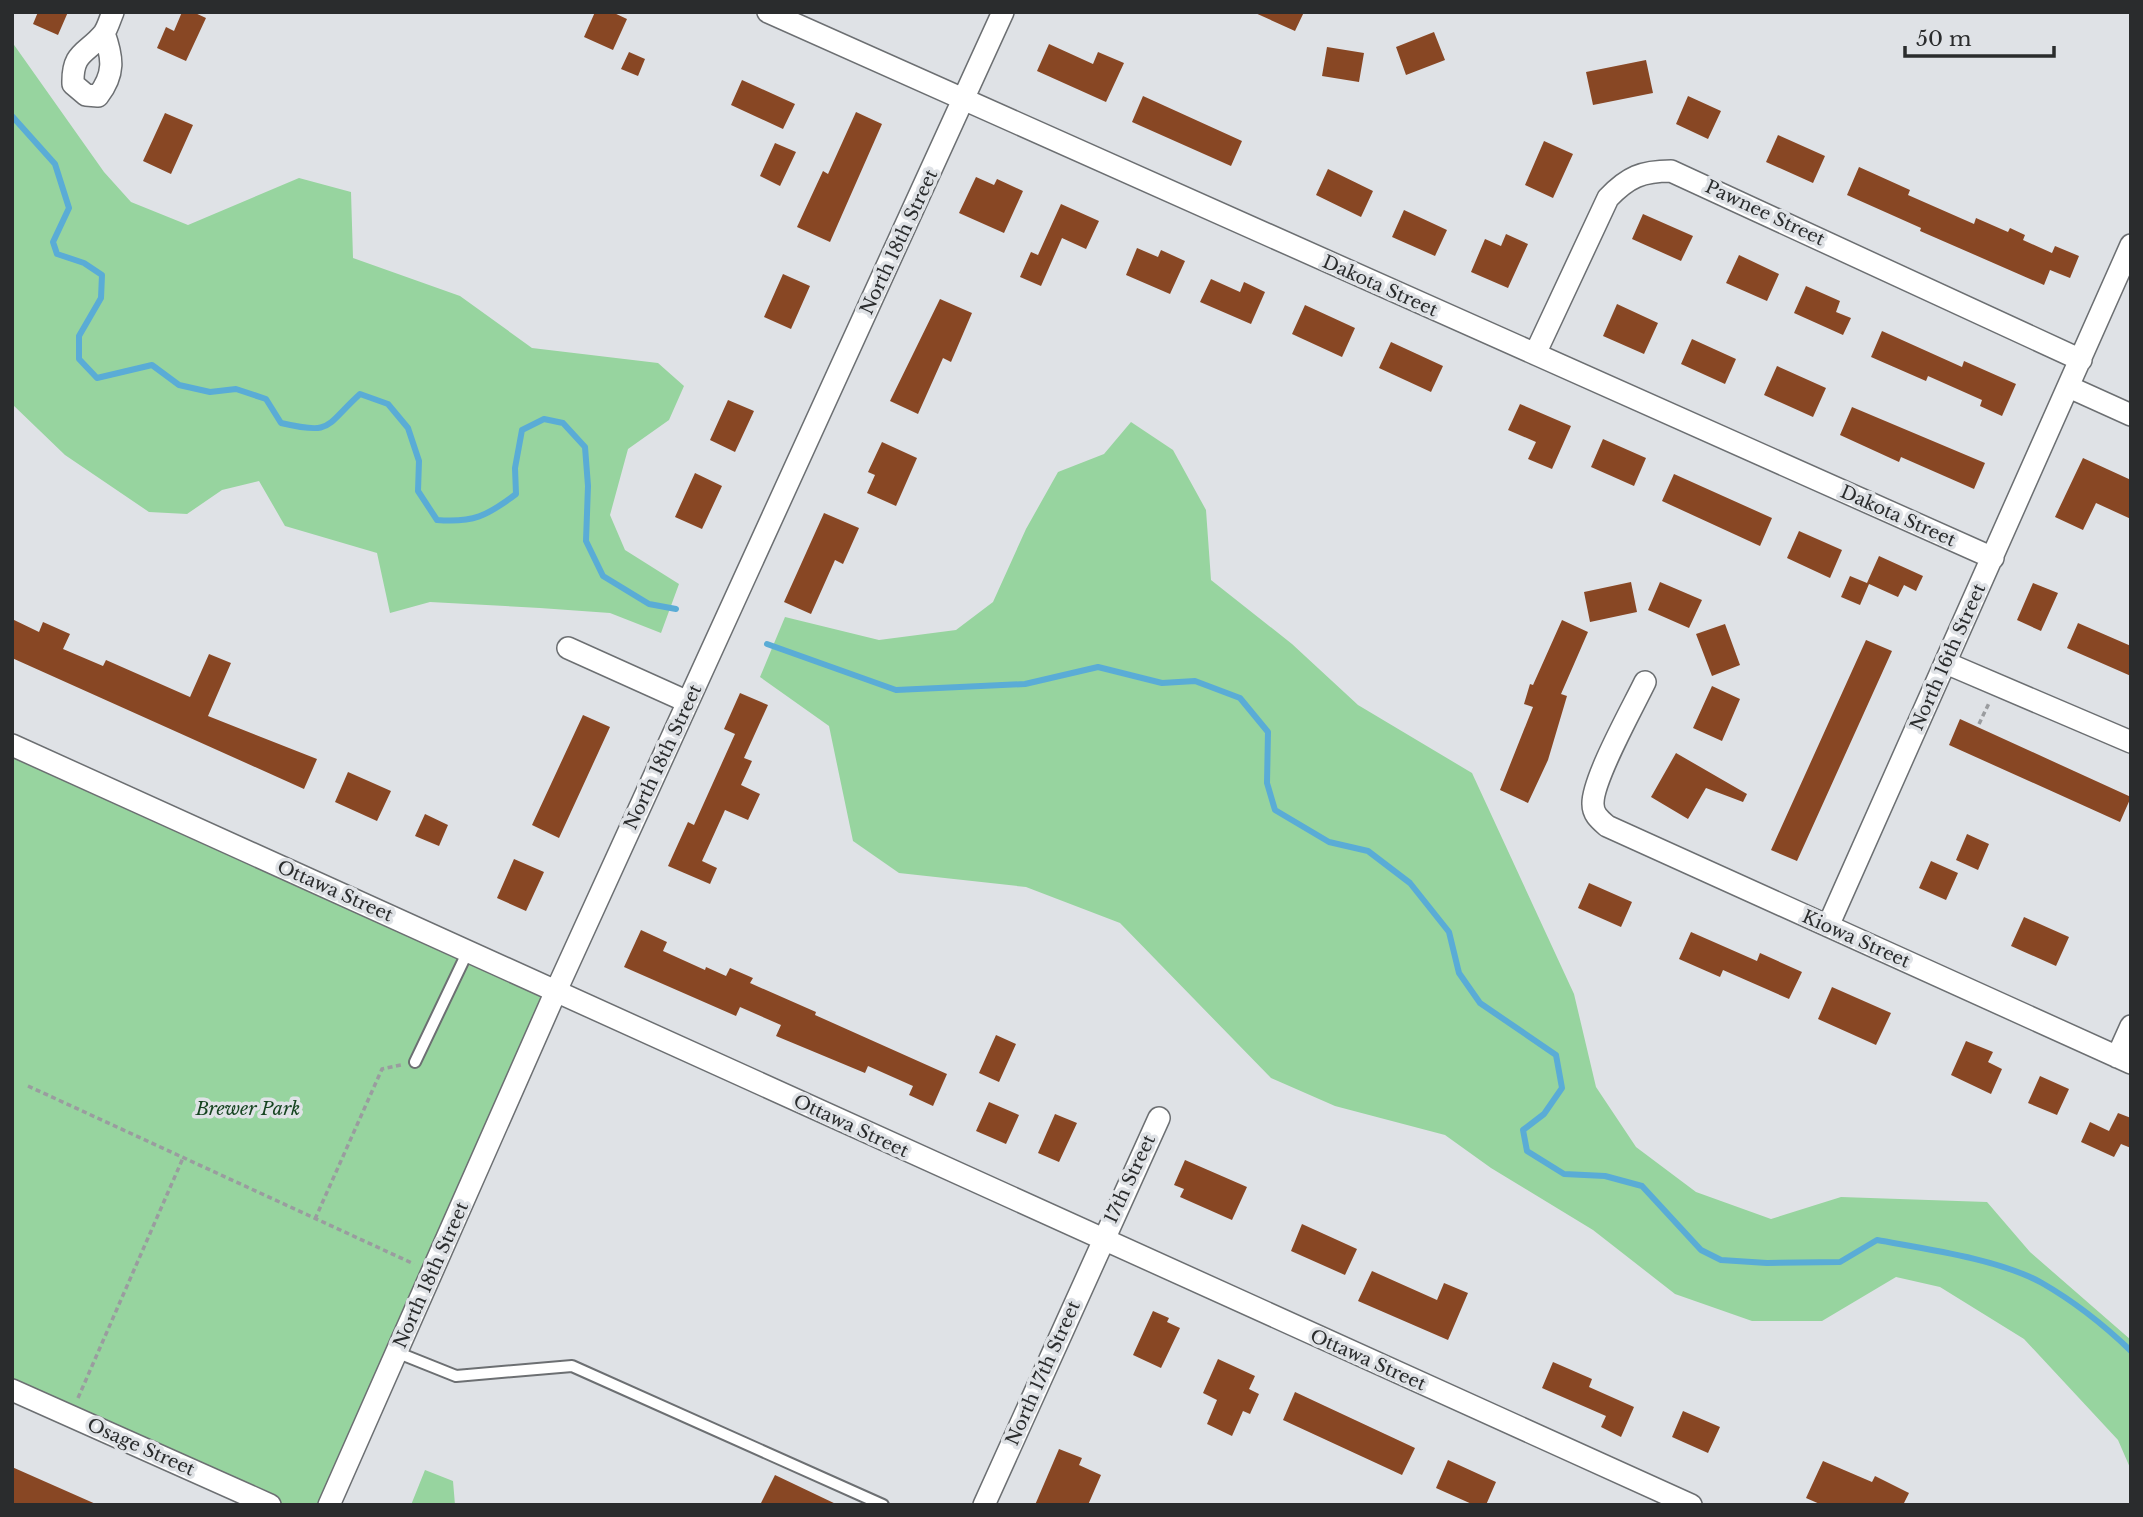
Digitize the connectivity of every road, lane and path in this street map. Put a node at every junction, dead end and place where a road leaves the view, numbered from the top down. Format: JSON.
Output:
{"nodes":[{"id":1,"x":114,"y":12,"type":"edge"},
{"id":2,"x":768,"y":12,"type":"edge"},
{"id":3,"x":1003,"y":12,"type":"edge"},
{"id":4,"x":103,"y":33,"type":"dead end"},
{"id":5,"x":963,"y":101,"type":"junction"},
{"id":6,"x":2131,"y":245,"type":"edge"},
{"id":7,"x":1535,"y":355,"type":"junction"},
{"id":8,"x":2081,"y":360,"type":"junction"},
{"id":9,"x":2068,"y":387,"type":"junction"},
{"id":10,"x":2131,"y":415,"type":"edge"},
{"id":11,"x":1993,"y":558,"type":"junction"},
{"id":12,"x":568,"y":648,"type":"dead end"},
{"id":13,"x":1946,"y":663,"type":"junction"},
{"id":14,"x":1645,"y":682,"type":"dead end"},
{"id":15,"x":688,"y":702,"type":"junction"},
{"id":16,"x":2131,"y":742,"type":"edge"},
{"id":17,"x":12,"y":745,"type":"edge"},
{"id":18,"x":1828,"y":926,"type":"junction"},
{"id":19,"x":468,"y":951,"type":"junction"},
{"id":20,"x":556,"y":991,"type":"junction"},
{"id":21,"x":2131,"y":1026,"type":"edge"},
{"id":22,"x":2124,"y":1060,"type":"edge"},
{"id":23,"x":415,"y":1062,"type":"joint"},
{"id":24,"x":28,"y":1086,"type":"dead end"},
{"id":25,"x":1159,"y":1118,"type":"dead end"},
{"id":26,"x":183,"y":1157,"type":"junction"},
{"id":27,"x":315,"y":1219,"type":"junction"},
{"id":28,"x":1101,"y":1240,"type":"junction"},
{"id":29,"x":432,"y":1273,"type":"junction"},
{"id":30,"x":396,"y":1352,"type":"junction"},
{"id":31,"x":12,"y":1390,"type":"edge"},
{"id":32,"x":70,"y":1416,"type":"junction"},
{"id":33,"x":270,"y":1505,"type":"edge"},
{"id":34,"x":329,"y":1505,"type":"edge"},
{"id":35,"x":883,"y":1505,"type":"edge"},
{"id":36,"x":984,"y":1505,"type":"edge"},
{"id":37,"x":1691,"y":1505,"type":"edge"}],
"edges":[{"from":1,"to":4,"type":"street"},
{"from":2,"to":5,"type":"street","name":"Dakota Street"},
{"from":3,"to":5,"type":"street","name":"North 18th Street"},
{"from":5,"to":7,"type":"street","name":"Dakota Street"},
{"from":5,"to":15,"type":"street","name":"North 18th Street"},
{"from":6,"to":8,"type":"street","name":"North 16th Street"},
{"from":7,"to":8,"type":"street","name":"Pawnee Street"},
{"from":7,"to":11,"type":"street","name":"Dakota Street"},
{"from":8,"to":9,"type":"street","name":"North 16th Street"},
{"from":9,"to":10,"type":"street"},
{"from":9,"to":11,"type":"street","name":"North 16th Street"},
{"from":11,"to":13,"type":"street","name":"North 16th Street"},
{"from":12,"to":15,"type":"street"},
{"from":13,"to":16,"type":"street"},
{"from":13,"to":18,"type":"street","name":"North 16th Street"},
{"from":14,"to":18,"type":"street","name":"Kiowa Street"},
{"from":15,"to":20,"type":"street","name":"North 18th Street"},
{"from":17,"to":19,"type":"street","name":"Ottawa Street"},
{"from":18,"to":22,"type":"street","name":"Kiowa Street"},
{"from":19,"to":20,"type":"street","name":"Ottawa Street"},
{"from":19,"to":23,"type":"lane"},
{"from":20,"to":28,"type":"street","name":"Ottawa Street"},
{"from":20,"to":29,"type":"street","name":"North 18th Street"},
{"from":21,"to":22,"type":"street"},
{"from":23,"to":27,"type":"path"},
{"from":24,"to":26,"type":"path"},
{"from":25,"to":28,"type":"street","name":"17th Street"},
{"from":26,"to":27,"type":"path"},
{"from":26,"to":32,"type":"path"},
{"from":27,"to":29,"type":"path"},
{"from":28,"to":36,"type":"street","name":"North 17th Street"},
{"from":28,"to":37,"type":"street","name":"Ottawa Street"},
{"from":29,"to":30,"type":"street","name":"North 18th Street"},
{"from":30,"to":34,"type":"street","name":"North 18th Street"},
{"from":30,"to":35,"type":"lane"},
{"from":31,"to":32,"type":"street","name":"Osage Street"},
{"from":32,"to":33,"type":"street","name":"Osage Street"}]}
